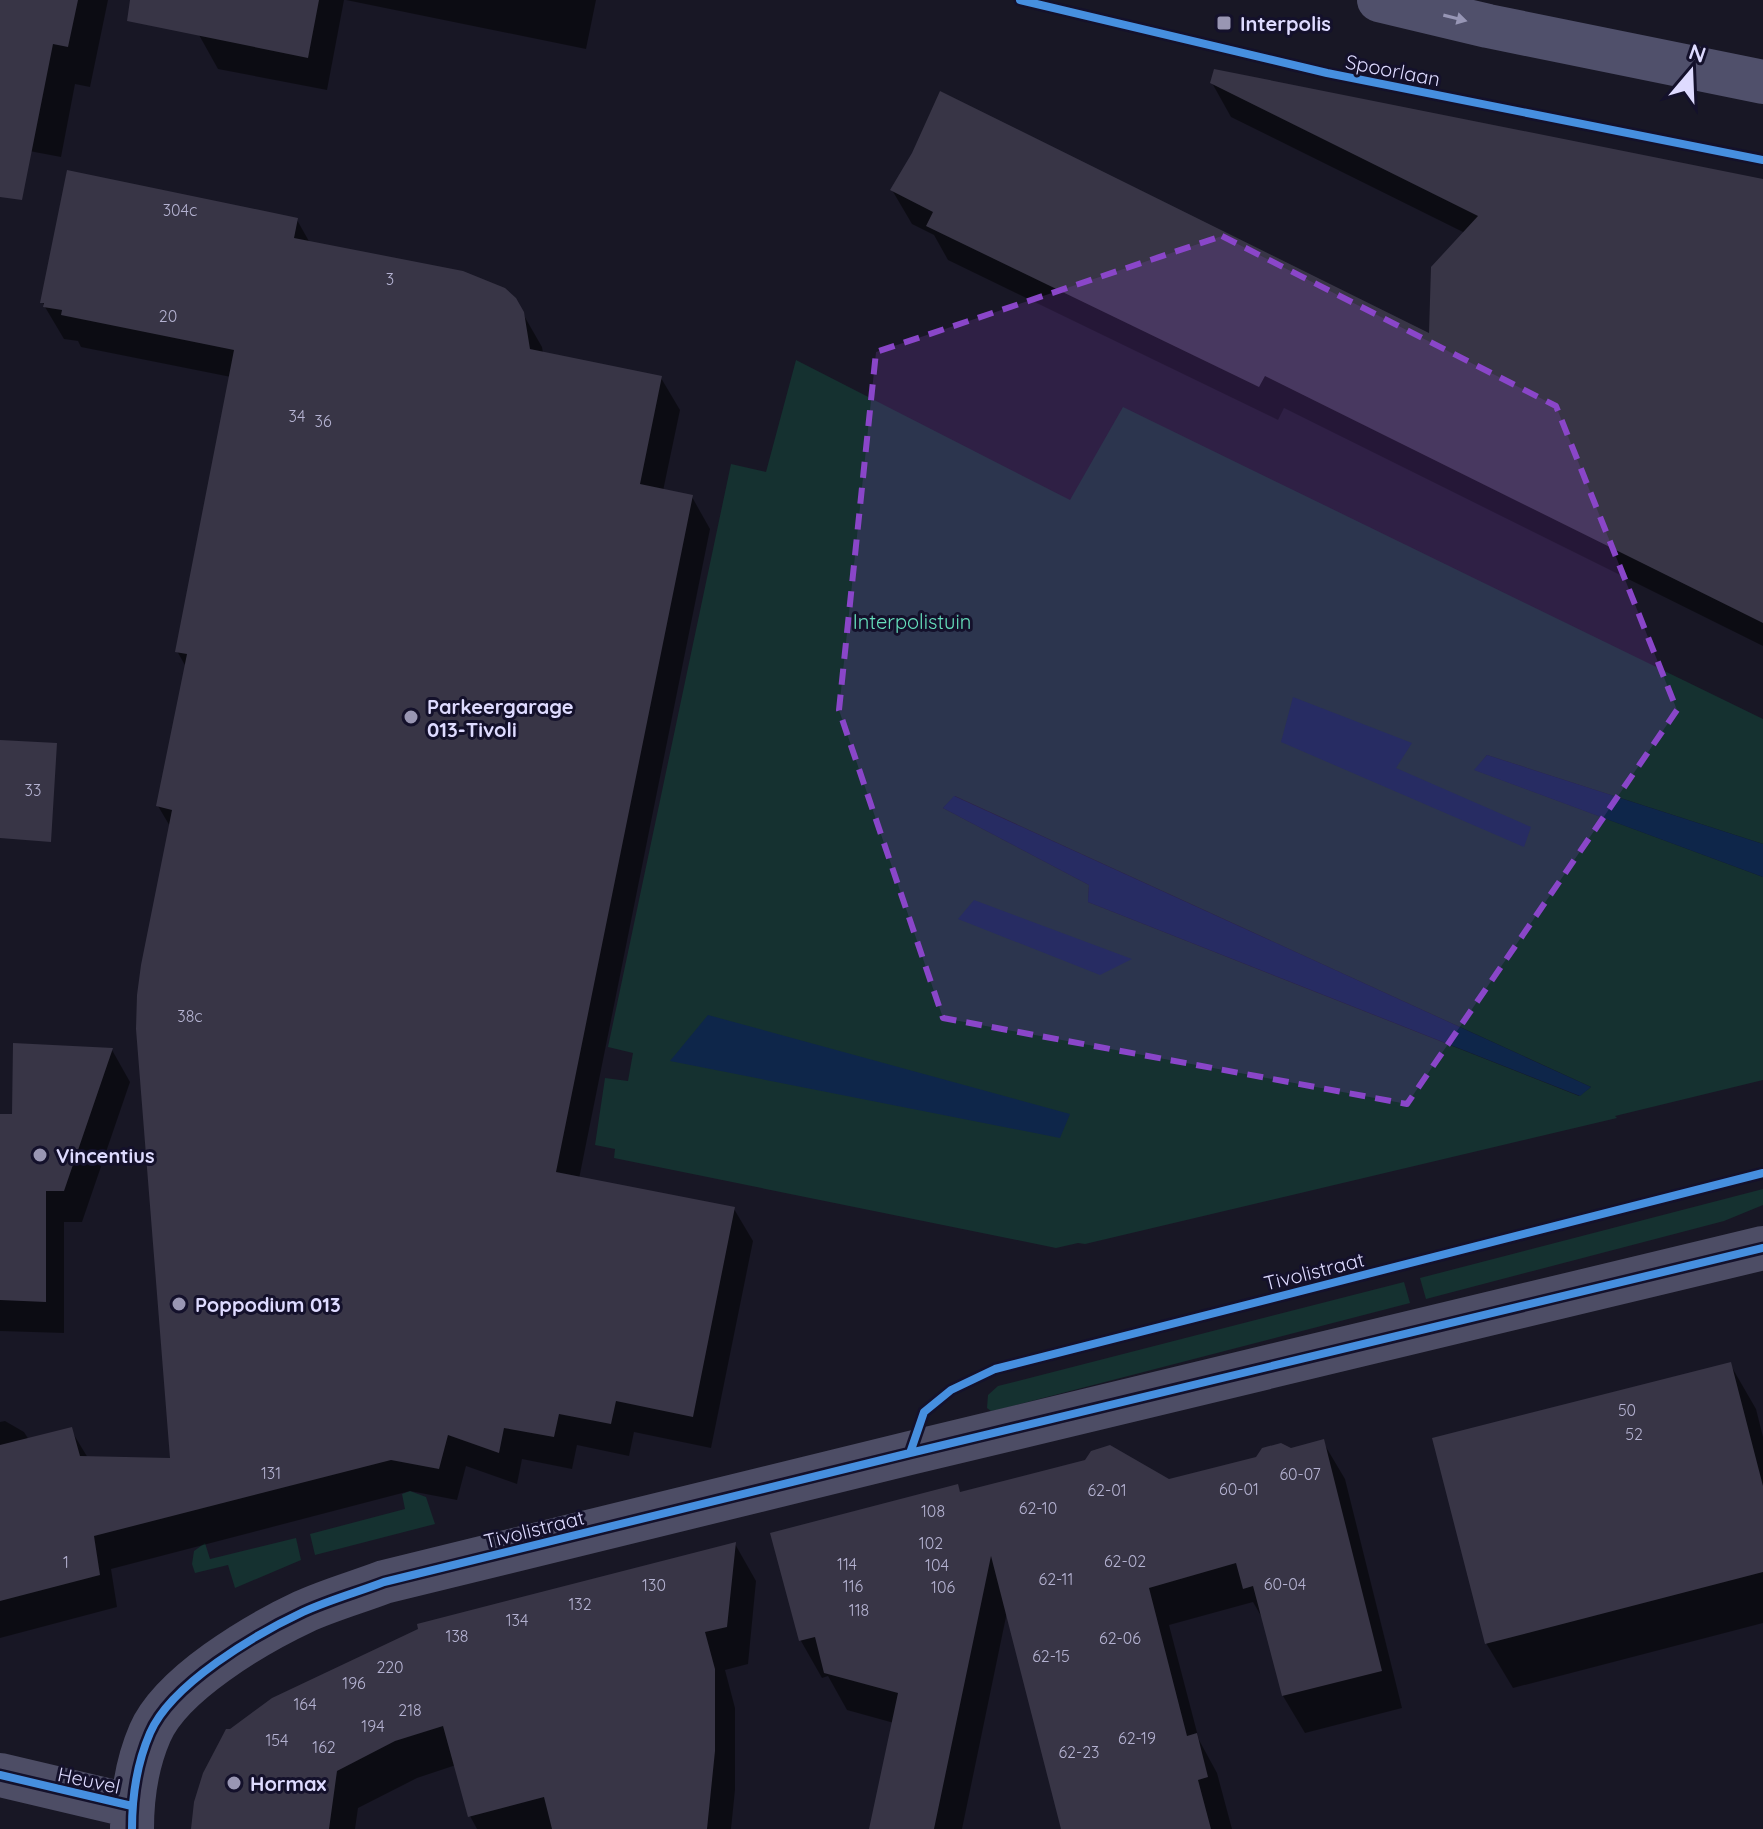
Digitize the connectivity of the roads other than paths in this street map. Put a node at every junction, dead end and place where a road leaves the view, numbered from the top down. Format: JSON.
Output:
{"nodes":[{"id":1,"x":1379,"y":0,"type":"edge"},
{"id":2,"x":1763,"y":82,"type":"edge"},
{"id":3,"x":1763,"y":1248,"type":"edge"},
{"id":4,"x":186,"y":1684,"type":"joint"},
{"id":5,"x":0,"y":1775,"type":"edge"},
{"id":6,"x":132,"y":1817,"type":"edge"}],
"edges":[{"from":1,"to":2,"type":"street","one_way":true},
{"from":3,"to":4,"type":"street","name":"Tivolistraat"},
{"from":4,"to":6,"type":"street","name":"Heuvel"},
{"from":5,"to":6,"type":"street","name":"Heuvel"}]}
